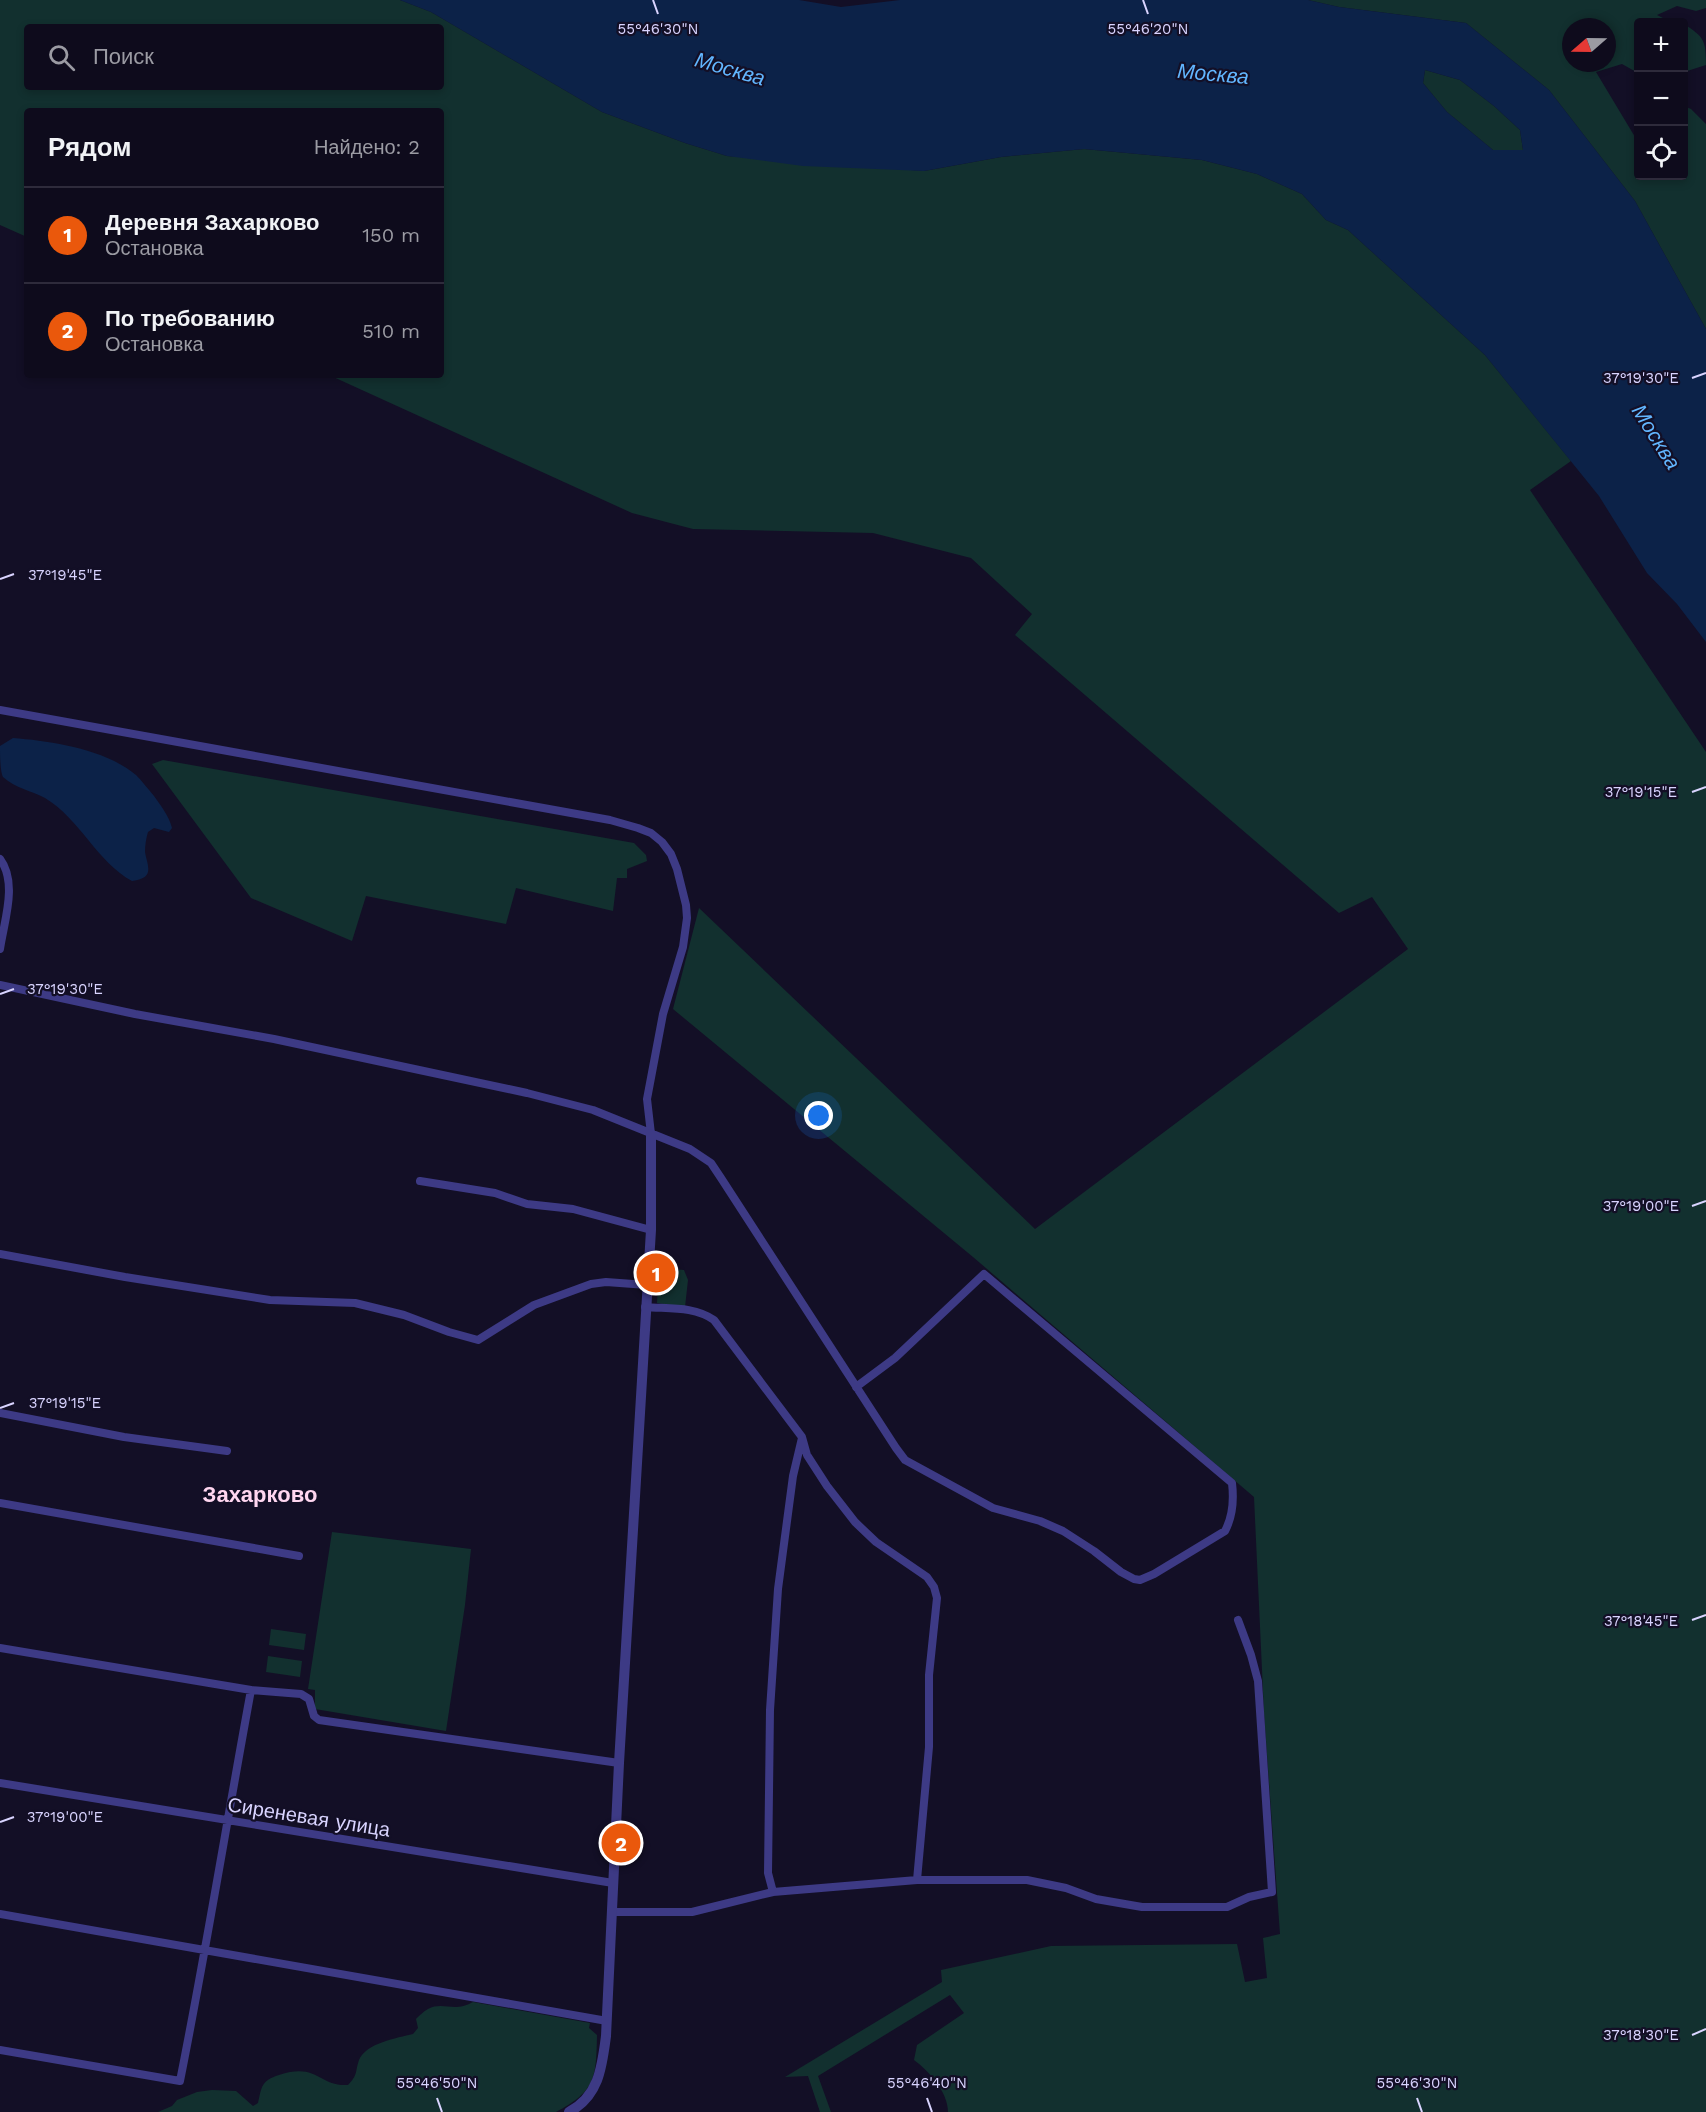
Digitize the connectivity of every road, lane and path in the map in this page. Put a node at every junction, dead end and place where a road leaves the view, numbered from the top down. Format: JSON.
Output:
{"nodes":[{"id":1,"x":0,"y":710,"type":"edge"},
{"id":2,"x":0,"y":859,"type":"edge"},
{"id":3,"x":0,"y":949,"type":"edge"},
{"id":4,"x":0,"y":985,"type":"edge"},
{"id":5,"x":651,"y":1134,"type":"junction"},
{"id":6,"x":420,"y":1181,"type":"dead end"},
{"id":7,"x":651,"y":1230,"type":"junction"},
{"id":8,"x":0,"y":1254,"type":"edge"},
{"id":9,"x":647,"y":1285,"type":"junction"},
{"id":10,"x":645,"y":1307,"type":"junction"},
{"id":11,"x":856,"y":1387,"type":"junction"},
{"id":12,"x":0,"y":1413,"type":"edge"},
{"id":13,"x":802,"y":1437,"type":"junction"},
{"id":14,"x":227,"y":1451,"type":"dead end"},
{"id":15,"x":0,"y":1503,"type":"edge"},
{"id":16,"x":299,"y":1556,"type":"dead end"},
{"id":17,"x":1238,"y":1620,"type":"dead end"},
{"id":18,"x":0,"y":1648,"type":"edge"},
{"id":19,"x":251,"y":1690,"type":"junction"},
{"id":20,"x":619,"y":1763,"type":"junction"},
{"id":21,"x":0,"y":1783,"type":"edge"},
{"id":22,"x":226,"y":1821,"type":"junction"},
{"id":23,"x":917,"y":1880,"type":"junction"},
{"id":24,"x":613,"y":1883,"type":"junction"},
{"id":25,"x":773,"y":1892,"type":"junction"},
{"id":26,"x":611,"y":1912,"type":"junction"},
{"id":27,"x":0,"y":1914,"type":"edge"},
{"id":28,"x":206,"y":1951,"type":"junction"},
{"id":29,"x":607,"y":2021,"type":"junction"},
{"id":30,"x":0,"y":2050,"type":"edge"},
{"id":31,"x":582,"y":2109,"type":"edge"},
{"id":32,"x":569,"y":2112,"type":"edge"}],
"edges":[{"from":1,"to":5,"type":"street"},
{"from":2,"to":3,"type":"street"},
{"from":4,"to":5,"type":"street"},
{"from":5,"to":7,"type":"street"},
{"from":5,"to":11,"type":"street"},
{"from":6,"to":7,"type":"street"},
{"from":7,"to":9,"type":"street"},
{"from":8,"to":9,"type":"street"},
{"from":9,"to":10,"type":"street"},
{"from":10,"to":13,"type":"street"},
{"from":10,"to":20,"type":"street"},
{"from":11,"to":11,"type":"street"},
{"from":12,"to":14,"type":"street"},
{"from":13,"to":23,"type":"street"},
{"from":13,"to":25,"type":"street"},
{"from":15,"to":16,"type":"street"},
{"from":17,"to":23,"type":"street"},
{"from":18,"to":19,"type":"street"},
{"from":19,"to":20,"type":"street"},
{"from":19,"to":22,"type":"street"},
{"from":20,"to":24,"type":"street"},
{"from":21,"to":22,"type":"street","name":"Сиреневая улица"},
{"from":22,"to":24,"type":"street","name":"Сиреневая улица"},
{"from":22,"to":28,"type":"street"},
{"from":23,"to":25,"type":"street"},
{"from":24,"to":26,"type":"street"},
{"from":25,"to":26,"type":"street"},
{"from":26,"to":29,"type":"street"},
{"from":27,"to":28,"type":"street"},
{"from":28,"to":29,"type":"street"},
{"from":28,"to":30,"type":"street"},
{"from":29,"to":31,"type":"street"},
{"from":31,"to":32,"type":"street"}]}
